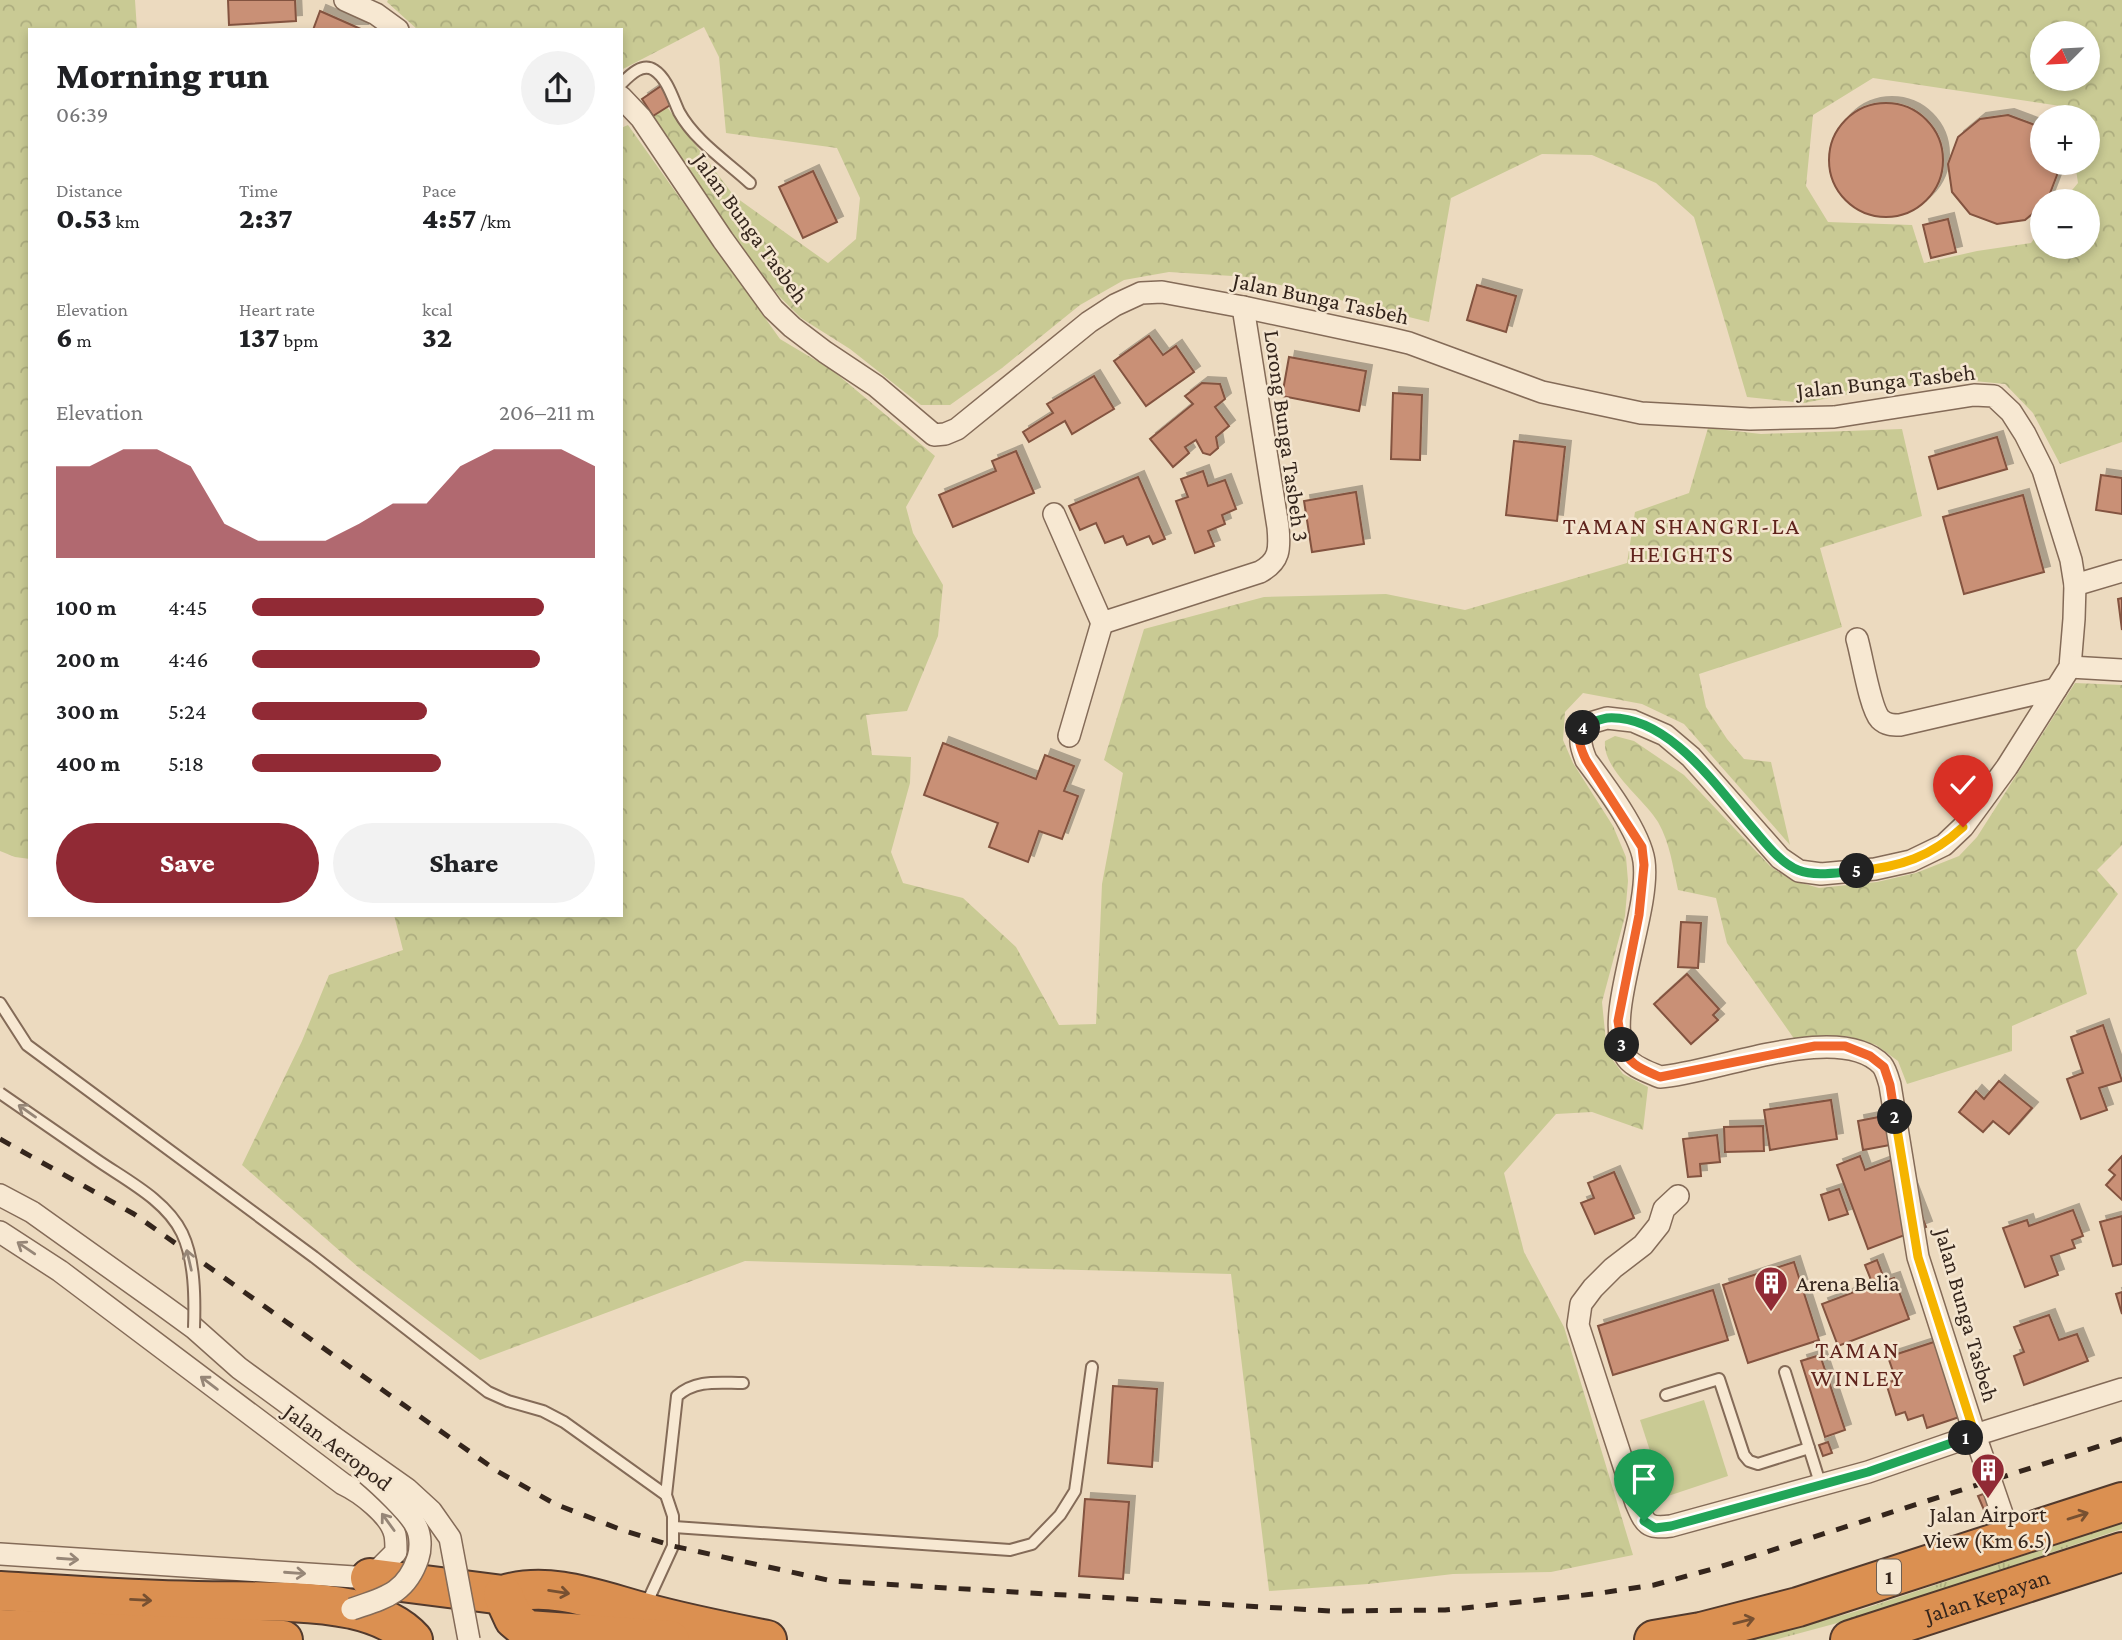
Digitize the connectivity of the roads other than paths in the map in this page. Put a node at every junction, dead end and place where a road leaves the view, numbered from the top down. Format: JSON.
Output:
{"nodes":[{"id":1,"x":345,"y":0,"type":"edge"},
{"id":2,"x":395,"y":28,"type":"edge"},
{"id":3,"x":623,"y":82,"type":"edge"},
{"id":4,"x":623,"y":99,"type":"edge"},
{"id":5,"x":750,"y":183,"type":"dead end"},
{"id":6,"x":1243,"y":307,"type":"junction"},
{"id":7,"x":1054,"y":514,"type":"dead end"},
{"id":8,"x":2122,"y":571,"type":"edge"},
{"id":9,"x":2075,"y":585,"type":"junction"},
{"id":10,"x":1102,"y":623,"type":"junction"},
{"id":11,"x":1857,"y":639,"type":"dead end"},
{"id":12,"x":2070,"y":667,"type":"junction"},
{"id":13,"x":2122,"y":670,"type":"edge"},
{"id":14,"x":2056,"y":689,"type":"junction"},
{"id":15,"x":1069,"y":736,"type":"dead end"},
{"id":16,"x":0,"y":1003,"type":"edge"},
{"id":17,"x":0,"y":1093,"type":"edge"},
{"id":18,"x":0,"y":1195,"type":"edge"},
{"id":19,"x":1678,"y":1196,"type":"dead end"},
{"id":20,"x":0,"y":1232,"type":"edge"},
{"id":21,"x":194,"y":1328,"type":"junction"},
{"id":22,"x":1092,"y":1367,"type":"dead end"},
{"id":23,"x":1785,"y":1373,"type":"dead end"},
{"id":24,"x":743,"y":1383,"type":"dead end"},
{"id":25,"x":2122,"y":1389,"type":"edge"},
{"id":26,"x":1666,"y":1395,"type":"dead end"},
{"id":27,"x":1975,"y":1435,"type":"junction"},
{"id":28,"x":332,"y":1436,"type":"junction"},
{"id":29,"x":1809,"y":1448,"type":"junction"},
{"id":30,"x":1821,"y":1486,"type":"junction"},
{"id":31,"x":666,"y":1495,"type":"junction"},
{"id":32,"x":2122,"y":1502,"type":"edge"},
{"id":33,"x":674,"y":1527,"type":"junction"},
{"id":34,"x":2010,"y":1537,"type":"junction"},
{"id":35,"x":2122,"y":1552,"type":"edge"},
{"id":36,"x":0,"y":1554,"type":"edge"},
{"id":37,"x":0,"y":1591,"type":"edge"},
{"id":38,"x":361,"y":1593,"type":"junction"},
{"id":39,"x":503,"y":1595,"type":"junction"},
{"id":40,"x":643,"y":1612,"type":"junction"},
{"id":41,"x":0,"y":1629,"type":"edge"},
{"id":42,"x":283,"y":1640,"type":"edge"},
{"id":43,"x":413,"y":1640,"type":"edge"},
{"id":44,"x":469,"y":1640,"type":"edge"},
{"id":45,"x":670,"y":1640,"type":"edge"},
{"id":46,"x":767,"y":1640,"type":"edge"},
{"id":47,"x":1654,"y":1640,"type":"edge"},
{"id":48,"x":1850,"y":1640,"type":"edge"}],
"edges":[{"from":1,"to":2,"type":"street"},
{"from":3,"to":5,"type":"lane"},
{"from":4,"to":6,"type":"street","name":"Jalan Bunga Tasbeh"},
{"from":6,"to":9,"type":"street","name":"Jalan Bunga Tasbeh"},
{"from":6,"to":10,"type":"street","name":"Lorong Bunga Tasbeh 3"},
{"from":7,"to":10,"type":"street"},
{"from":8,"to":9,"type":"street"},
{"from":9,"to":12,"type":"street","name":"Jalan Bunga Tasbeh"},
{"from":10,"to":15,"type":"street"},
{"from":11,"to":14,"type":"street"},
{"from":12,"to":13,"type":"street"},
{"from":12,"to":14,"type":"street","name":"Jalan Bunga Tasbeh"},
{"from":14,"to":27,"type":"street","name":"Jalan Bunga Tasbeh"},
{"from":16,"to":31,"type":"lane"},
{"from":21,"to":17,"type":"lane","one_way":true,"bridge":true},
{"from":18,"to":21,"type":"street"},
{"from":19,"to":30,"type":"street"},
{"from":38,"to":20,"type":"street","name":"Jalan Aeropod","one_way":true},
{"from":21,"to":28,"type":"street"},
{"from":22,"to":33,"type":"lane"},
{"from":23,"to":29,"type":"lane"},
{"from":24,"to":31,"type":"lane"},
{"from":25,"to":27,"type":"street"},
{"from":26,"to":29,"type":"lane"},
{"from":27,"to":30,"type":"street"},
{"from":27,"to":34,"type":"street","name":"Jalan Bunga Tasbeh"},
{"from":28,"to":38,"type":"street","bridge":true},
{"from":28,"to":44,"type":"street","bridge":true},
{"from":29,"to":30,"type":"lane"},
{"from":31,"to":33,"type":"lane"},
{"from":34,"to":32,"type":"highway","number":"1","one_way":true},
{"from":33,"to":40,"type":"lane"},
{"from":47,"to":34,"type":"highway","number":"1","one_way":true},
{"from":35,"to":48,"type":"highway","name":"Jalan Kepayan","number":"1"},
{"from":36,"to":38,"type":"street","one_way":true},
{"from":37,"to":38,"type":"highway","one_way":true},
{"from":38,"to":39,"type":"highway"},
{"from":38,"to":43,"type":"highway"},
{"from":39,"to":40,"type":"highway","one_way":true},
{"from":39,"to":45,"type":"highway"},
{"from":40,"to":46,"type":"highway"},
{"from":41,"to":42,"type":"highway"}]}
